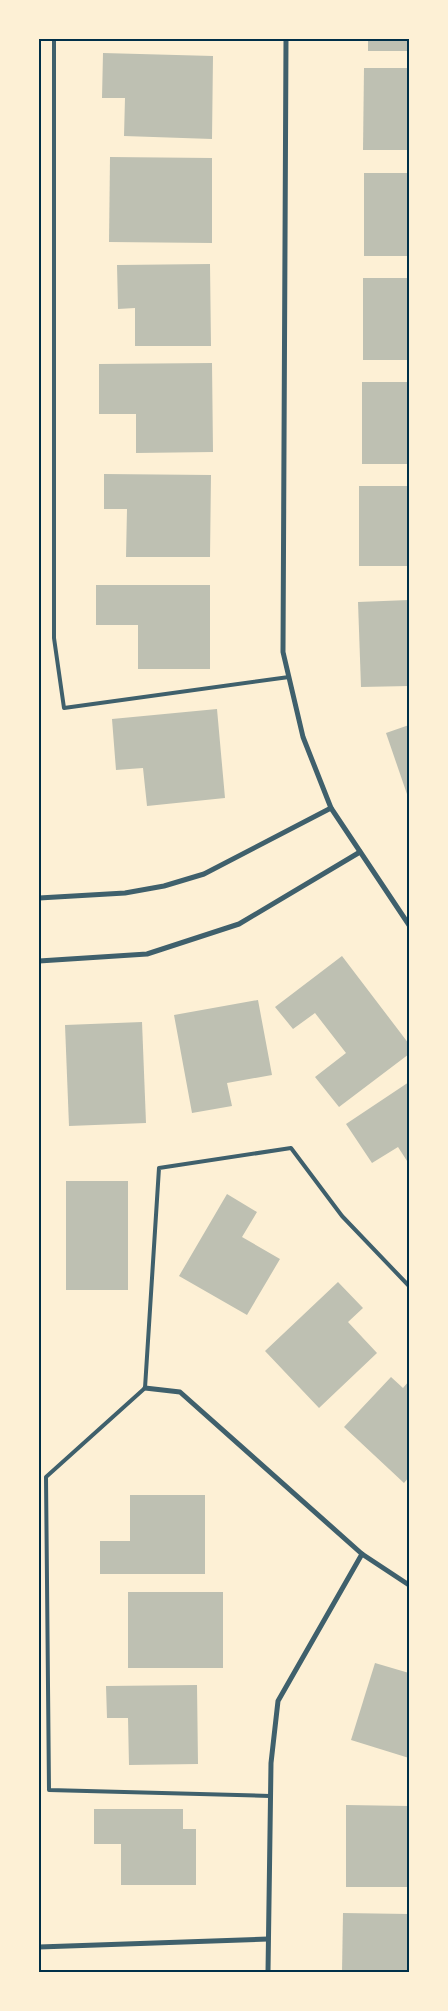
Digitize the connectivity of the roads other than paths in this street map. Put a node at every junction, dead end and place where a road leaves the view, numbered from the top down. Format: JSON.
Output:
{"nodes":[{"id":1,"x":54,"y":39,"type":"edge"},
{"id":2,"x":286,"y":39,"type":"edge"},
{"id":3,"x":289,"y":677,"type":"junction"},
{"id":4,"x":331,"y":808,"type":"junction"},
{"id":5,"x":360,"y":852,"type":"junction"},
{"id":6,"x":39,"y":898,"type":"edge"},
{"id":7,"x":409,"y":924,"type":"edge"},
{"id":8,"x":39,"y":962,"type":"edge"},
{"id":9,"x":409,"y":1286,"type":"edge"},
{"id":10,"x":145,"y":1388,"type":"junction"},
{"id":11,"x":362,"y":1554,"type":"junction"},
{"id":12,"x":409,"y":1584,"type":"edge"},
{"id":13,"x":270,"y":1796,"type":"junction"},
{"id":14,"x":268,"y":1939,"type":"junction"},
{"id":15,"x":39,"y":1946,"type":"edge"},
{"id":16,"x":268,"y":1972,"type":"edge"}],
"edges":[{"from":1,"to":3,"type":"lane"},
{"from":2,"to":3,"type":"street"},
{"from":3,"to":4,"type":"street"},
{"from":4,"to":5,"type":"street"},
{"from":4,"to":6,"type":"street"},
{"from":5,"to":7,"type":"street"},
{"from":5,"to":8,"type":"street"},
{"from":9,"to":10,"type":"lane"},
{"from":10,"to":11,"type":"street"},
{"from":10,"to":13,"type":"lane"},
{"from":11,"to":12,"type":"street"},
{"from":11,"to":13,"type":"street"},
{"from":13,"to":14,"type":"street"},
{"from":14,"to":15,"type":"street"},
{"from":14,"to":16,"type":"street"}]}
